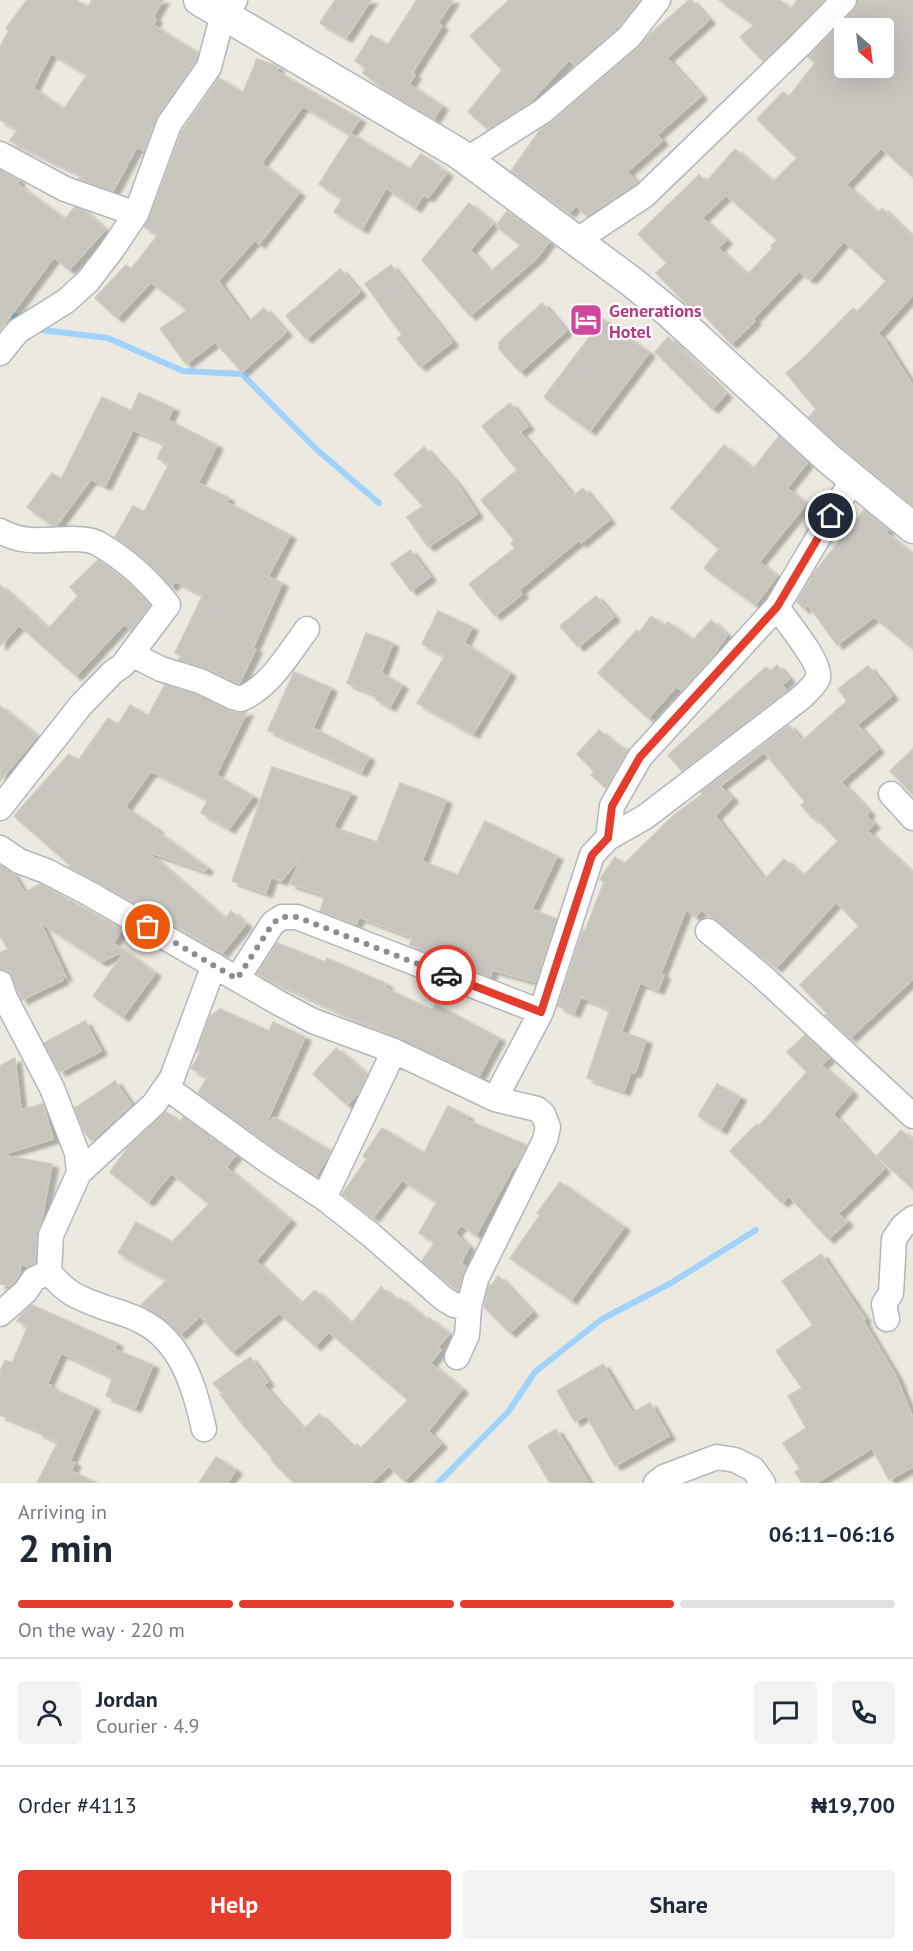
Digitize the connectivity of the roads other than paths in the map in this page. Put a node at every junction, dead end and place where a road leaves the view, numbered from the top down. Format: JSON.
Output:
{"nodes":[{"id":1,"x":658,"y":0,"type":"edge"},
{"id":2,"x":844,"y":0,"type":"edge"},
{"id":3,"x":219,"y":5,"type":"edge"},
{"id":4,"x":0,"y":153,"type":"edge"},
{"id":5,"x":466,"y":160,"type":"junction"},
{"id":6,"x":136,"y":214,"type":"junction"},
{"id":7,"x":576,"y":241,"type":"junction"},
{"id":8,"x":0,"y":353,"type":"edge"},
{"id":9,"x":853,"y":479,"type":"junction"},
{"id":10,"x":913,"y":527,"type":"edge"},
{"id":11,"x":0,"y":531,"type":"edge"},
{"id":12,"x":777,"y":607,"type":"junction"},
{"id":13,"x":307,"y":629,"type":"dead end"},
{"id":14,"x":131,"y":654,"type":"junction"},
{"id":15,"x":891,"y":794,"type":"dead end"},
{"id":16,"x":0,"y":808,"type":"edge"},
{"id":17,"x":913,"y":818,"type":"edge"},
{"id":18,"x":608,"y":838,"type":"junction"},
{"id":19,"x":0,"y":848,"type":"edge"},
{"id":20,"x":708,"y":931,"type":"dead end"},
{"id":21,"x":214,"y":965,"type":"junction"},
{"id":22,"x":237,"y":979,"type":"junction"},
{"id":23,"x":2,"y":994,"type":"edge"},
{"id":24,"x":541,"y":1012,"type":"junction"},
{"id":25,"x":394,"y":1051,"type":"junction"},
{"id":26,"x":166,"y":1087,"type":"junction"},
{"id":27,"x":495,"y":1099,"type":"junction"},
{"id":28,"x":913,"y":1116,"type":"edge"},
{"id":29,"x":79,"y":1173,"type":"junction"},
{"id":30,"x":324,"y":1198,"type":"junction"},
{"id":31,"x":913,"y":1218,"type":"edge"},
{"id":32,"x":49,"y":1272,"type":"junction"},
{"id":33,"x":469,"y":1307,"type":"junction"},
{"id":34,"x":0,"y":1314,"type":"edge"},
{"id":35,"x":887,"y":1319,"type":"dead end"},
{"id":36,"x":457,"y":1357,"type":"dead end"},
{"id":37,"x":204,"y":1430,"type":"dead end"},
{"id":38,"x":656,"y":1483,"type":"edge"},
{"id":39,"x":763,"y":1483,"type":"edge"}],
"edges":[{"from":1,"to":5,"type":"street"},
{"from":2,"to":7,"type":"street"},
{"from":3,"to":5,"type":"street"},
{"from":3,"to":6,"type":"street"},
{"from":4,"to":6,"type":"street"},
{"from":5,"to":7,"type":"street"},
{"from":6,"to":8,"type":"street"},
{"from":7,"to":9,"type":"street"},
{"from":9,"to":10,"type":"street"},
{"from":9,"to":12,"type":"street"},
{"from":11,"to":14,"type":"street"},
{"from":12,"to":18,"type":"street"},
{"from":12,"to":18,"type":"street"},
{"from":13,"to":14,"type":"street"},
{"from":14,"to":16,"type":"street"},
{"from":15,"to":17,"type":"street"},
{"from":18,"to":24,"type":"street"},
{"from":19,"to":21,"type":"street"},
{"from":20,"to":28,"type":"street"},
{"from":21,"to":22,"type":"street"},
{"from":21,"to":26,"type":"street"},
{"from":22,"to":24,"type":"street"},
{"from":22,"to":25,"type":"street"},
{"from":23,"to":29,"type":"street"},
{"from":24,"to":27,"type":"street"},
{"from":25,"to":27,"type":"street"},
{"from":25,"to":30,"type":"street"},
{"from":26,"to":29,"type":"street"},
{"from":26,"to":30,"type":"street"},
{"from":27,"to":33,"type":"street"},
{"from":29,"to":32,"type":"street"},
{"from":30,"to":33,"type":"street"},
{"from":31,"to":35,"type":"street"},
{"from":32,"to":34,"type":"street"},
{"from":32,"to":37,"type":"street"},
{"from":33,"to":36,"type":"street"},
{"from":38,"to":39,"type":"street"}]}
